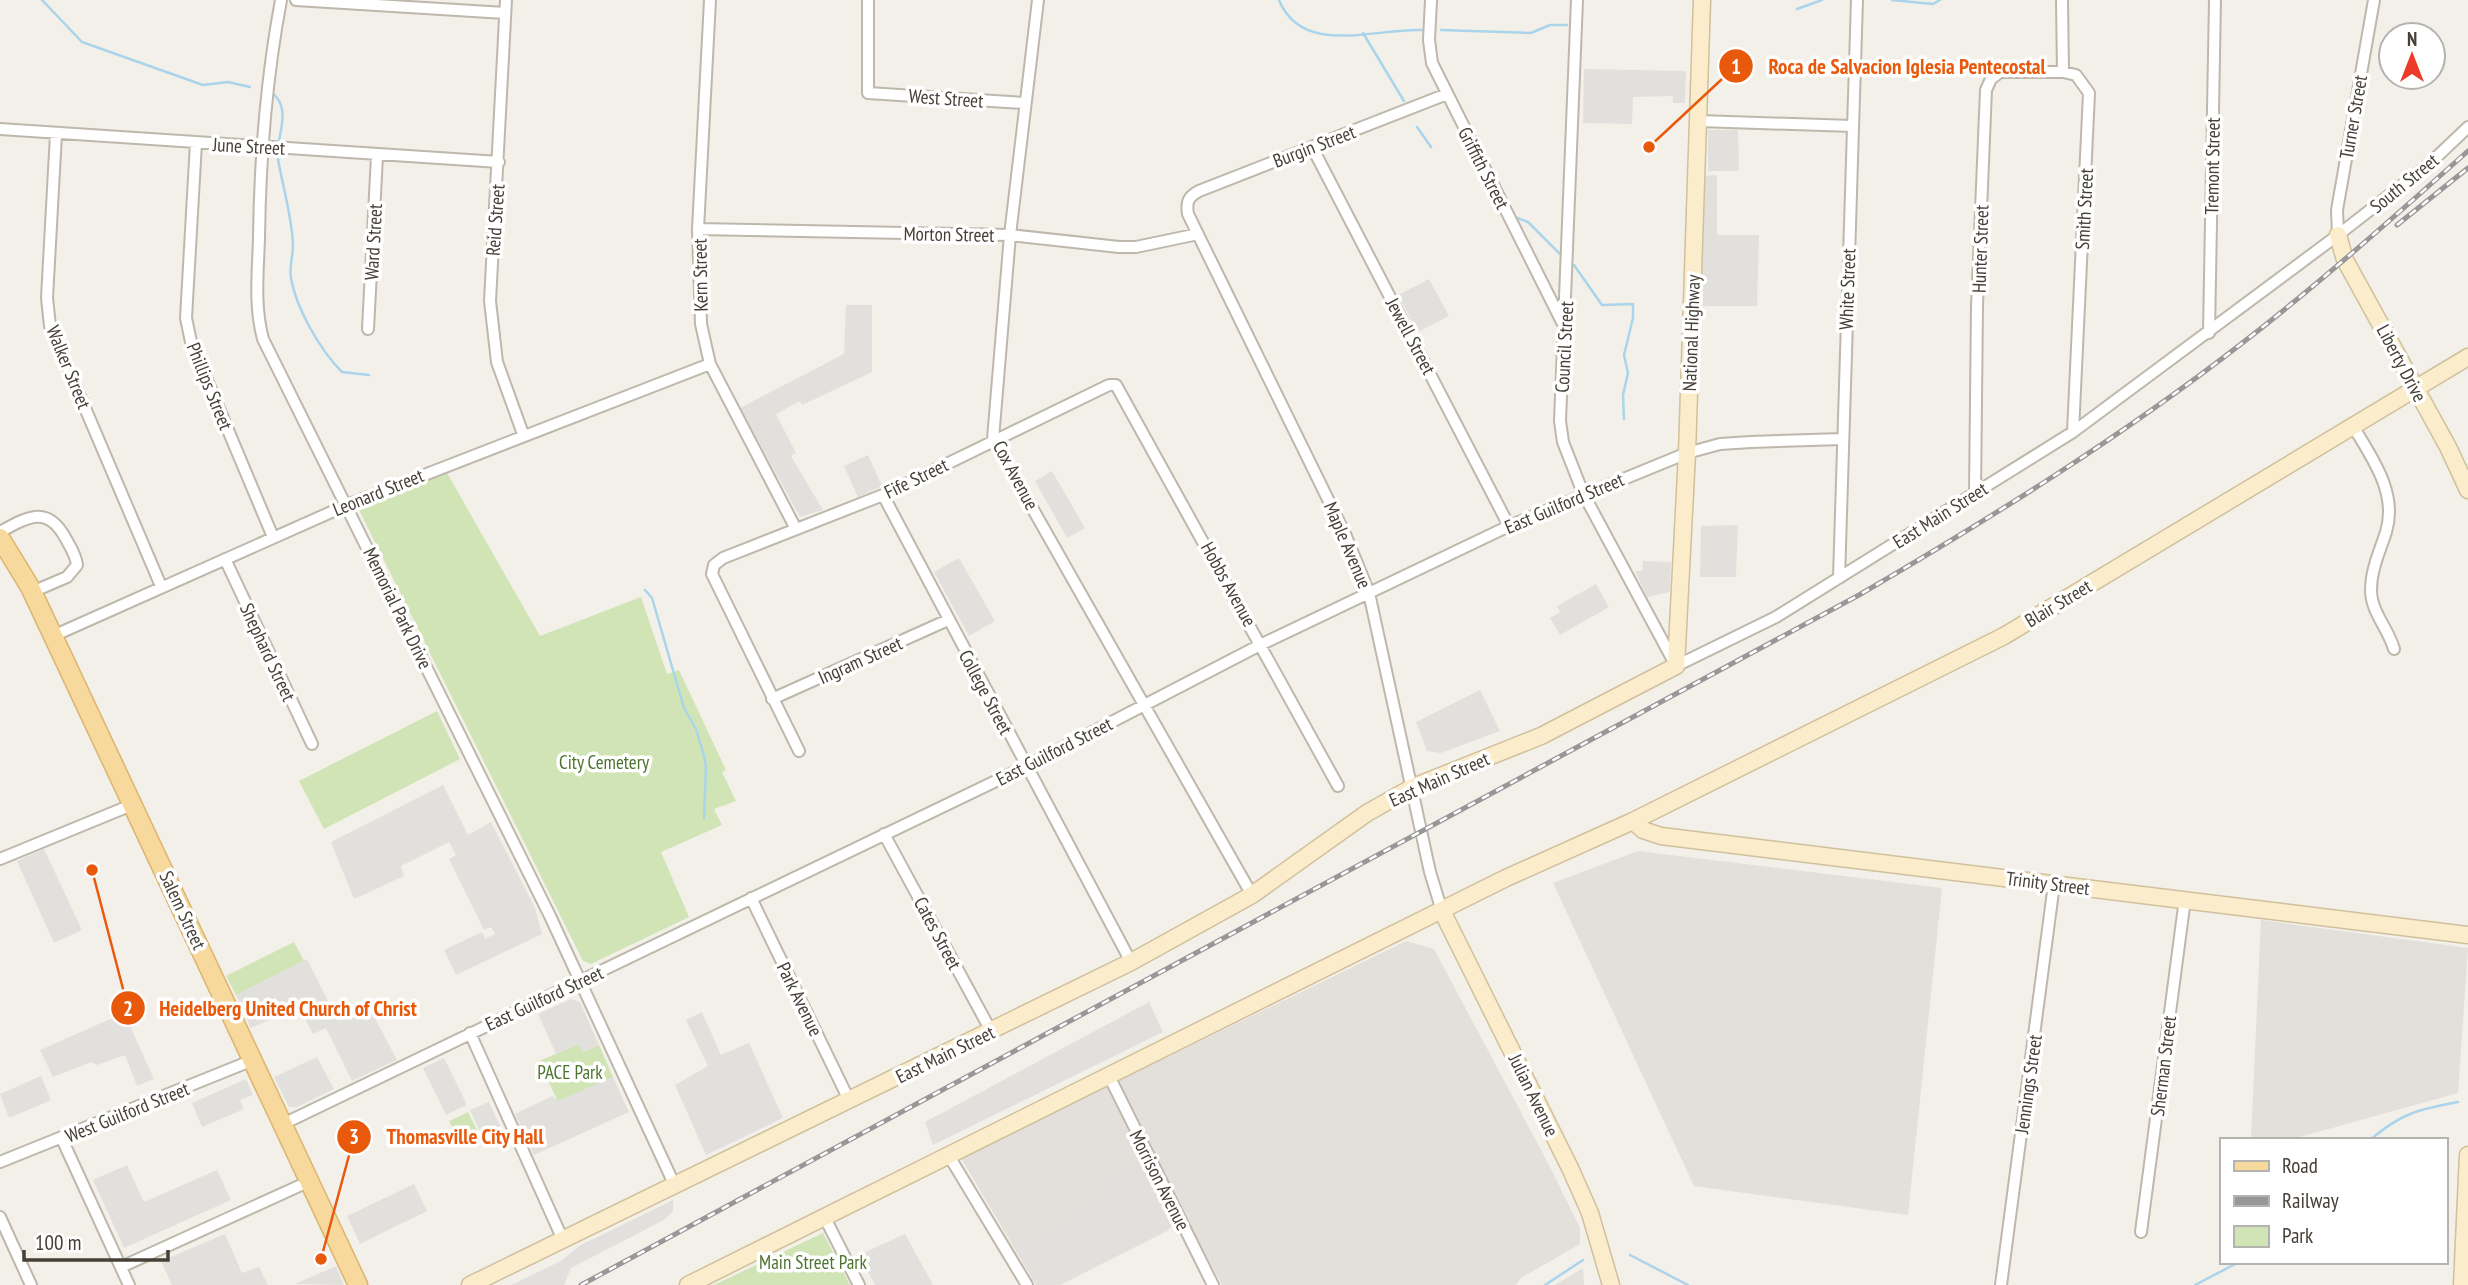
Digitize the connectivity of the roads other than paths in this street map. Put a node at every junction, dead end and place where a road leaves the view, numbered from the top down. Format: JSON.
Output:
{"nodes":[{"id":1,"x":281,"y":0,"type":"edge"},
{"id":2,"x":296,"y":0,"type":"edge"},
{"id":3,"x":506,"y":0,"type":"edge"},
{"id":4,"x":710,"y":0,"type":"edge"},
{"id":5,"x":867,"y":0,"type":"edge"},
{"id":6,"x":1038,"y":0,"type":"edge"},
{"id":7,"x":1431,"y":0,"type":"edge"},
{"id":8,"x":1577,"y":0,"type":"edge"},
{"id":9,"x":1702,"y":0,"type":"edge"},
{"id":10,"x":1857,"y":0,"type":"edge"},
{"id":11,"x":2062,"y":0,"type":"edge"},
{"id":12,"x":2215,"y":0,"type":"edge"},
{"id":13,"x":2374,"y":0,"type":"edge"},
{"id":14,"x":505,"y":13,"type":"junction"},
{"id":15,"x":2063,"y":72,"type":"junction"},
{"id":16,"x":1447,"y":94,"type":"junction"},
{"id":17,"x":1024,"y":103,"type":"junction"},
{"id":18,"x":1699,"y":121,"type":"junction"},
{"id":19,"x":1853,"y":126,"type":"junction"},
{"id":20,"x":2468,"y":127,"type":"edge"},
{"id":21,"x":0,"y":130,"type":"edge"},
{"id":22,"x":56,"y":134,"type":"junction"},
{"id":23,"x":196,"y":143,"type":"junction"},
{"id":24,"x":261,"y":146,"type":"junction"},
{"id":25,"x":1312,"y":147,"type":"junction"},
{"id":26,"x":377,"y":156,"type":"junction"},
{"id":27,"x":499,"y":162,"type":"junction"},
{"id":28,"x":1186,"y":204,"type":"joint"},
{"id":29,"x":698,"y":229,"type":"junction"},
{"id":30,"x":1198,"y":234,"type":"junction"},
{"id":31,"x":1010,"y":235,"type":"junction"},
{"id":32,"x":2338,"y":235,"type":"junction"},
{"id":33,"x":368,"y":329,"type":"dead end"},
{"id":34,"x":1566,"y":330,"type":"junction"},
{"id":35,"x":2209,"y":333,"type":"junction"},
{"id":36,"x":2468,"y":357,"type":"edge"},
{"id":37,"x":710,"y":364,"type":"junction"},
{"id":38,"x":1116,"y":385,"type":"joint"},
{"id":39,"x":2415,"y":390,"type":"junction"},
{"id":40,"x":2353,"y":426,"type":"junction"},
{"id":41,"x":2073,"y":432,"type":"junction"},
{"id":42,"x":523,"y":434,"type":"junction"},
{"id":43,"x":993,"y":439,"type":"junction"},
{"id":44,"x":1842,"y":439,"type":"junction"},
{"id":45,"x":1687,"y":453,"type":"junction"},
{"id":46,"x":2468,"y":490,"type":"edge"},
{"id":47,"x":1583,"y":494,"type":"junction"},
{"id":48,"x":1975,"y":494,"type":"junction"},
{"id":49,"x":883,"y":495,"type":"junction"},
{"id":50,"x":347,"y":505,"type":"junction"},
{"id":51,"x":1509,"y":526,"type":"junction"},
{"id":52,"x":796,"y":529,"type":"junction"},
{"id":53,"x":0,"y":532,"type":"edge"},
{"id":54,"x":273,"y":537,"type":"junction"},
{"id":55,"x":0,"y":538,"type":"edge"},
{"id":56,"x":225,"y":559,"type":"junction"},
{"id":57,"x":1839,"y":578,"type":"junction"},
{"id":58,"x":162,"y":586,"type":"junction"},
{"id":59,"x":32,"y":593,"type":"junction"},
{"id":60,"x":1369,"y":593,"type":"junction"},
{"id":61,"x":948,"y":620,"type":"junction"},
{"id":62,"x":52,"y":636,"type":"junction"},
{"id":63,"x":1262,"y":644,"type":"junction"},
{"id":64,"x":2394,"y":649,"type":"dead end"},
{"id":65,"x":1676,"y":666,"type":"junction"},
{"id":66,"x":772,"y":699,"type":"junction"},
{"id":67,"x":1144,"y":706,"type":"junction"},
{"id":68,"x":312,"y":744,"type":"dead end"},
{"id":69,"x":799,"y":751,"type":"dead end"},
{"id":70,"x":1025,"y":767,"type":"junction"},
{"id":71,"x":1338,"y":786,"type":"dead end"},
{"id":72,"x":1413,"y":787,"type":"junction"},
{"id":73,"x":134,"y":804,"type":"junction"},
{"id":74,"x":1633,"y":821,"type":"junction"},
{"id":75,"x":884,"y":834,"type":"junction"},
{"id":76,"x":0,"y":859,"type":"edge"},
{"id":77,"x":2054,"y":884,"type":"junction"},
{"id":78,"x":1252,"y":895,"type":"junction"},
{"id":79,"x":751,"y":898,"type":"junction"},
{"id":80,"x":2185,"y":899,"type":"junction"},
{"id":81,"x":1442,"y":911,"type":"junction"},
{"id":82,"x":2468,"y":935,"type":"edge"},
{"id":83,"x":1130,"y":962,"type":"junction"},
{"id":84,"x":580,"y":981,"type":"junction"},
{"id":85,"x":991,"y":1031,"type":"junction"},
{"id":86,"x":470,"y":1033,"type":"junction"},
{"id":87,"x":253,"y":1060,"type":"junction"},
{"id":88,"x":1108,"y":1074,"type":"junction"},
{"id":89,"x":849,"y":1100,"type":"junction"},
{"id":90,"x":283,"y":1124,"type":"junction"},
{"id":91,"x":62,"y":1139,"type":"junction"},
{"id":92,"x":2468,"y":1155,"type":"edge"},
{"id":93,"x":949,"y":1156,"type":"junction"},
{"id":94,"x":0,"y":1162,"type":"edge"},
{"id":95,"x":310,"y":1181,"type":"junction"},
{"id":96,"x":675,"y":1186,"type":"junction"},
{"id":97,"x":0,"y":1217,"type":"edge"},
{"id":98,"x":825,"y":1217,"type":"junction"},
{"id":99,"x":2141,"y":1232,"type":"dead end"},
{"id":100,"x":563,"y":1240,"type":"junction"},
{"id":101,"x":121,"y":1267,"type":"junction"},
{"id":102,"x":31,"y":1285,"type":"edge"},
{"id":103,"x":130,"y":1285,"type":"edge"},
{"id":104,"x":358,"y":1285,"type":"edge"},
{"id":105,"x":470,"y":1285,"type":"edge"},
{"id":106,"x":688,"y":1285,"type":"edge"},
{"id":107,"x":859,"y":1285,"type":"edge"},
{"id":108,"x":1027,"y":1285,"type":"edge"},
{"id":109,"x":1213,"y":1285,"type":"edge"},
{"id":110,"x":1611,"y":1285,"type":"edge"},
{"id":111,"x":2001,"y":1285,"type":"edge"},
{"id":112,"x":2462,"y":1285,"type":"edge"}],
"edges":[{"from":1,"to":24,"type":"street","name":"Memorial Park Drive"},
{"from":2,"to":14,"type":"street"},
{"from":3,"to":14,"type":"street","name":"Reid Street"},
{"from":4,"to":29,"type":"street","name":"Kern Street"},
{"from":5,"to":17,"type":"street","name":"West Street"},
{"from":6,"to":17,"type":"street","name":"Cox Avenue"},
{"from":7,"to":16,"type":"street","name":"Griffith Street"},
{"from":8,"to":34,"type":"street","name":"Council Street"},
{"from":9,"to":18,"type":"street","name":"National Highway"},
{"from":10,"to":19,"type":"street","name":"White Street"},
{"from":11,"to":15,"type":"street"},
{"from":12,"to":35,"type":"street","name":"Tremont Street"},
{"from":13,"to":32,"type":"street","name":"Turner Street"},
{"from":14,"to":27,"type":"street","name":"Reid Street"},
{"from":15,"to":41,"type":"street","name":"Smith Street"},
{"from":15,"to":48,"type":"street","name":"Hunter Street"},
{"from":16,"to":25,"type":"street","name":"Burgin Street"},
{"from":16,"to":34,"type":"street","name":"Griffith Street"},
{"from":17,"to":31,"type":"street","name":"Cox Avenue"},
{"from":18,"to":19,"type":"street"},
{"from":18,"to":45,"type":"street","name":"National Highway"},
{"from":19,"to":44,"type":"street","name":"White Street"},
{"from":20,"to":32,"type":"street","name":"South Street"},
{"from":21,"to":22,"type":"street","name":"June Street"},
{"from":22,"to":23,"type":"street","name":"June Street"},
{"from":22,"to":58,"type":"street","name":"Walker Street"},
{"from":23,"to":24,"type":"street","name":"June Street"},
{"from":23,"to":54,"type":"street","name":"Phillips Street"},
{"from":24,"to":26,"type":"street","name":"June Street"},
{"from":24,"to":50,"type":"street","name":"Memorial Park Drive"},
{"from":25,"to":28,"type":"street","name":"Burgin Street"},
{"from":25,"to":51,"type":"street","name":"Jewell Street"},
{"from":26,"to":27,"type":"street","name":"June Street"},
{"from":26,"to":33,"type":"street","name":"Ward Street"},
{"from":27,"to":42,"type":"street","name":"Reid Street"},
{"from":28,"to":30,"type":"street","name":"Maple Avenue"},
{"from":29,"to":31,"type":"street","name":"Morton Street"},
{"from":29,"to":37,"type":"street","name":"Kern Street"},
{"from":30,"to":31,"type":"street","name":"Morton Street"},
{"from":30,"to":60,"type":"street","name":"Maple Avenue"},
{"from":31,"to":43,"type":"street","name":"Cox Avenue"},
{"from":32,"to":35,"type":"street","name":"East Main Street"},
{"from":32,"to":39,"type":"street","name":"Liberty Drive"},
{"from":34,"to":47,"type":"street","name":"Council Street"},
{"from":35,"to":41,"type":"street","name":"East Main Street"},
{"from":36,"to":39,"type":"street","name":"Blair Street"},
{"from":37,"to":42,"type":"street","name":"Leonard Street"},
{"from":37,"to":52,"type":"street","name":"Kern Street"},
{"from":38,"to":43,"type":"street","name":"Fife Street"},
{"from":38,"to":63,"type":"street","name":"Hobbs Avenue"},
{"from":39,"to":40,"type":"street","name":"Blair Street"},
{"from":39,"to":46,"type":"street","name":"Liberty Drive"},
{"from":40,"to":64,"type":"street"},
{"from":40,"to":74,"type":"street","name":"Blair Street"},
{"from":41,"to":48,"type":"street","name":"East Main Street"},
{"from":42,"to":50,"type":"street","name":"Leonard Street"},
{"from":43,"to":49,"type":"street","name":"Fife Street"},
{"from":43,"to":67,"type":"street","name":"Cox Avenue"},
{"from":44,"to":45,"type":"street","name":"East Guilford Street"},
{"from":44,"to":57,"type":"street","name":"White Street"},
{"from":45,"to":47,"type":"street","name":"East Guilford Street"},
{"from":45,"to":65,"type":"street","name":"National Highway"},
{"from":47,"to":51,"type":"street","name":"East Guilford Street"},
{"from":47,"to":65,"type":"street","name":"Council Street"},
{"from":48,"to":57,"type":"street","name":"East Main Street"},
{"from":49,"to":52,"type":"street","name":"Fife Street"},
{"from":49,"to":61,"type":"street","name":"College Street"},
{"from":50,"to":54,"type":"street","name":"Leonard Street"},
{"from":50,"to":84,"type":"street","name":"Memorial Park Drive"},
{"from":51,"to":60,"type":"street","name":"East Guilford Street"},
{"from":52,"to":66,"type":"street","name":"Fife Street"},
{"from":53,"to":59,"type":"street"},
{"from":54,"to":56,"type":"street","name":"Leonard Street"},
{"from":55,"to":59,"type":"main road","name":"Salem Street"},
{"from":56,"to":58,"type":"street","name":"Leonard Street"},
{"from":56,"to":68,"type":"street","name":"Shephard Street"},
{"from":57,"to":65,"type":"street","name":"East Main Street"},
{"from":58,"to":62,"type":"street","name":"Leonard Street"},
{"from":59,"to":62,"type":"main road","name":"Salem Street"},
{"from":60,"to":63,"type":"street","name":"East Guilford Street"},
{"from":60,"to":72,"type":"street","name":"Maple Avenue"},
{"from":61,"to":66,"type":"street","name":"Ingram Street"},
{"from":61,"to":70,"type":"street","name":"College Street"},
{"from":62,"to":73,"type":"main road","name":"Salem Street"},
{"from":63,"to":67,"type":"street","name":"East Guilford Street"},
{"from":63,"to":71,"type":"street","name":"Hobbs Avenue"},
{"from":65,"to":72,"type":"street","name":"East Main Street"},
{"from":66,"to":69,"type":"street"},
{"from":67,"to":70,"type":"street","name":"East Guilford Street"},
{"from":67,"to":78,"type":"street","name":"Cox Avenue"},
{"from":70,"to":75,"type":"street","name":"East Guilford Street"},
{"from":70,"to":83,"type":"street","name":"College Street"},
{"from":72,"to":78,"type":"street","name":"East Main Street"},
{"from":72,"to":81,"type":"street","name":"Maple Avenue"},
{"from":73,"to":76,"type":"street"},
{"from":73,"to":87,"type":"main road","name":"Salem Street"},
{"from":74,"to":77,"type":"street","name":"Trinity Street"},
{"from":74,"to":81,"type":"street"},
{"from":75,"to":79,"type":"street","name":"East Guilford Street"},
{"from":75,"to":85,"type":"street","name":"Cates Street"},
{"from":77,"to":80,"type":"street","name":"Trinity Street"},
{"from":77,"to":111,"type":"street","name":"Jennings Street"},
{"from":78,"to":83,"type":"street","name":"East Main Street"},
{"from":79,"to":84,"type":"street","name":"East Guilford Street"},
{"from":79,"to":89,"type":"street","name":"Park Avenue"},
{"from":80,"to":82,"type":"street","name":"Trinity Street"},
{"from":80,"to":99,"type":"street","name":"Sherman Street"},
{"from":81,"to":88,"type":"street"},
{"from":81,"to":110,"type":"street","name":"Julian Avenue"},
{"from":83,"to":85,"type":"street","name":"East Main Street"},
{"from":84,"to":86,"type":"street","name":"East Guilford Street"},
{"from":84,"to":96,"type":"street","name":"Memorial Park Drive"},
{"from":85,"to":89,"type":"street","name":"East Main Street"},
{"from":86,"to":90,"type":"street","name":"East Guilford Street"},
{"from":86,"to":100,"type":"street"},
{"from":87,"to":90,"type":"main road","name":"Salem Street"},
{"from":87,"to":91,"type":"street","name":"West Guilford Street"},
{"from":88,"to":93,"type":"street"},
{"from":88,"to":109,"type":"street","name":"Morrison Avenue"},
{"from":89,"to":96,"type":"street","name":"East Main Street"},
{"from":90,"to":95,"type":"main road","name":"Salem Street"},
{"from":91,"to":94,"type":"street","name":"West Guilford Street"},
{"from":91,"to":101,"type":"street"},
{"from":92,"to":112,"type":"street"},
{"from":93,"to":98,"type":"street"},
{"from":93,"to":108,"type":"street"},
{"from":95,"to":101,"type":"street"},
{"from":95,"to":104,"type":"main road","name":"Salem Street"},
{"from":96,"to":100,"type":"street","name":"East Main Street"},
{"from":97,"to":102,"type":"street"},
{"from":98,"to":106,"type":"street"},
{"from":98,"to":107,"type":"street"},
{"from":100,"to":105,"type":"street","name":"East Main Street"},
{"from":101,"to":103,"type":"street"}]}
